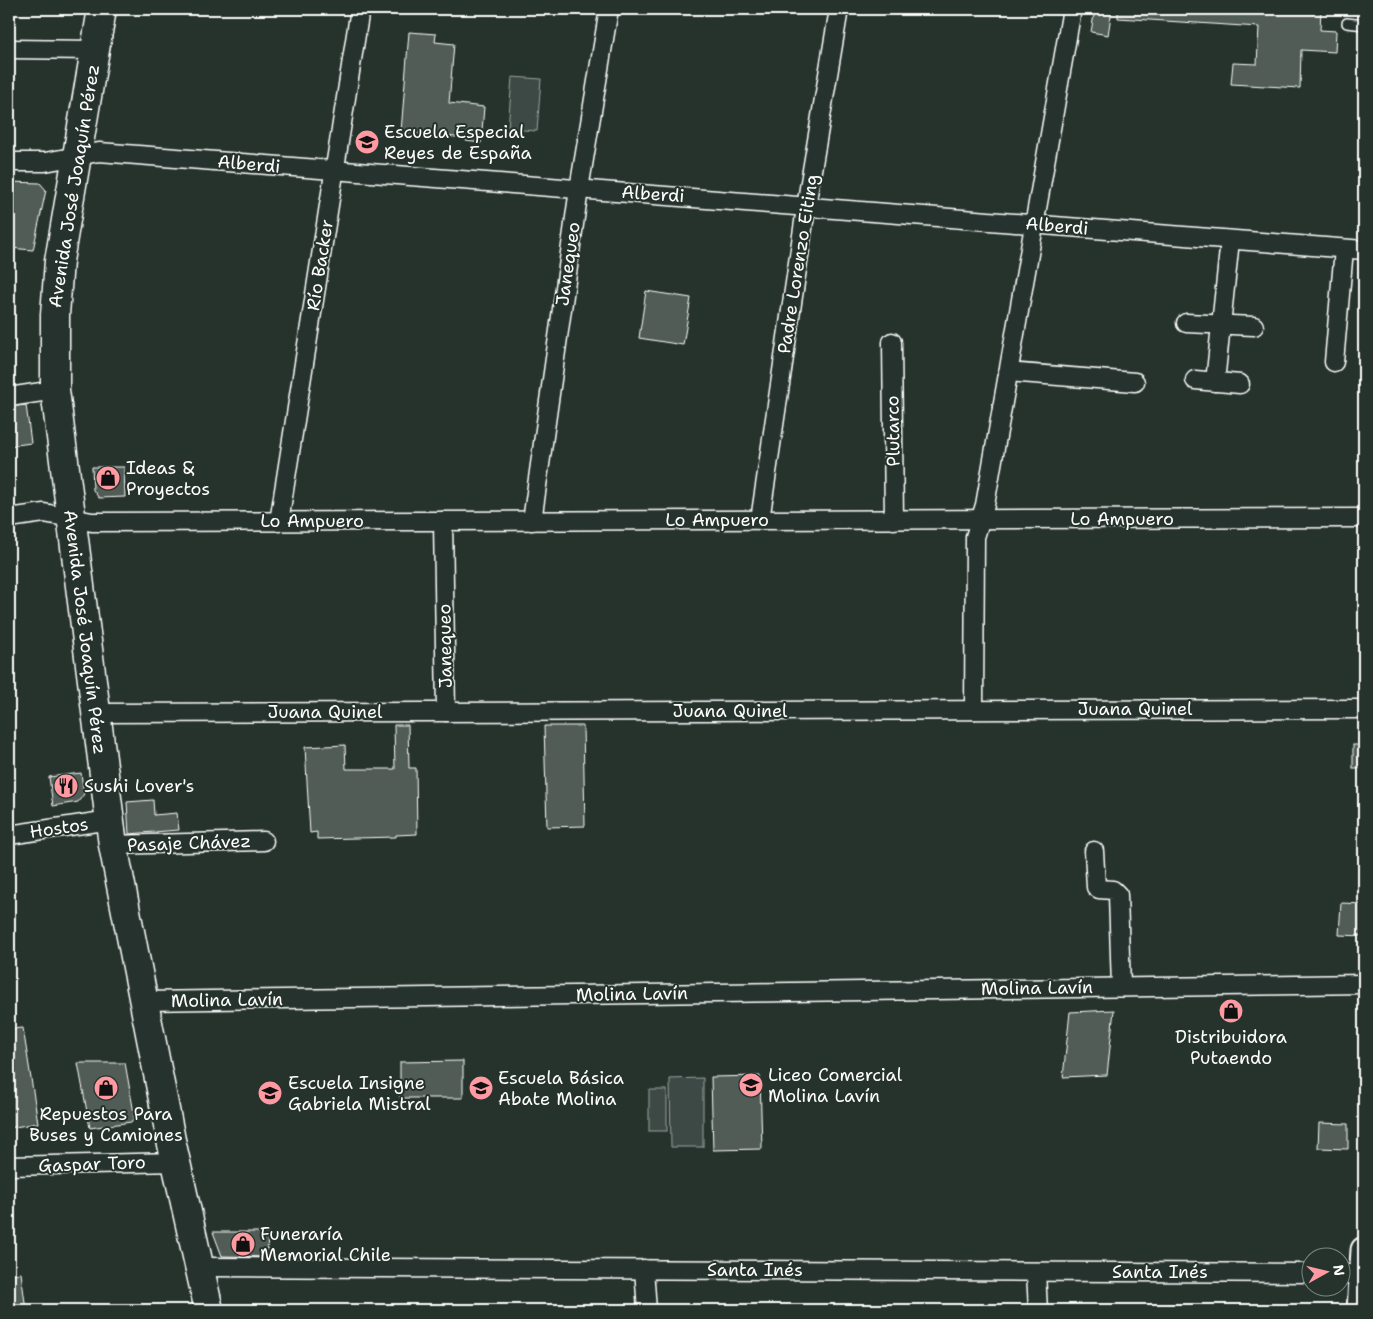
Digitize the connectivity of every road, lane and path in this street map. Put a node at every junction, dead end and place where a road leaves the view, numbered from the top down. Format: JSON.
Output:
{"nodes":[{"id":1,"x":102,"y":9,"type":"edge"},
{"id":2,"x":360,"y":9,"type":"edge"},
{"id":3,"x":609,"y":9,"type":"edge"},
{"id":4,"x":839,"y":9,"type":"edge"},
{"id":5,"x":1072,"y":9,"type":"edge"},
{"id":6,"x":1346,"y":23,"type":"dead end"},
{"id":7,"x":1364,"y":25,"type":"edge"},
{"id":8,"x":9,"y":49,"type":"edge"},
{"id":9,"x":95,"y":50,"type":"junction"},
{"id":10,"x":77,"y":156,"type":"junction"},
{"id":11,"x":9,"y":162,"type":"edge"},
{"id":12,"x":334,"y":171,"type":"junction"},
{"id":13,"x":579,"y":189,"type":"junction"},
{"id":14,"x":806,"y":206,"type":"junction"},
{"id":15,"x":1034,"y":224,"type":"junction"},
{"id":16,"x":1230,"y":240,"type":"junction"},
{"id":17,"x":1344,"y":249,"type":"junction"},
{"id":18,"x":1364,"y":250,"type":"edge"},
{"id":19,"x":1186,"y":323,"type":"dead end"},
{"id":20,"x":1221,"y":325,"type":"junction"},
{"id":21,"x":1254,"y":326,"type":"dead end"},
{"id":22,"x":892,"y":342,"type":"dead end"},
{"id":23,"x":1334,"y":362,"type":"dead end"},
{"id":24,"x":1008,"y":372,"type":"junction"},
{"id":25,"x":1195,"y":380,"type":"dead end"},
{"id":26,"x":1135,"y":382,"type":"dead end"},
{"id":27,"x":1215,"y":382,"type":"junction"},
{"id":28,"x":1240,"y":384,"type":"dead end"},
{"id":29,"x":55,"y":390,"type":"junction"},
{"id":30,"x":9,"y":397,"type":"edge"},
{"id":31,"x":70,"y":517,"type":"junction"},
{"id":32,"x":9,"y":518,"type":"edge"},
{"id":33,"x":1364,"y":518,"type":"edge"},
{"id":34,"x":760,"y":520,"type":"junction"},
{"id":35,"x":894,"y":520,"type":"junction"},
{"id":36,"x":981,"y":520,"type":"junction"},
{"id":37,"x":443,"y":521,"type":"junction"},
{"id":38,"x":532,"y":521,"type":"junction"},
{"id":39,"x":279,"y":522,"type":"junction"},
{"id":40,"x":1364,"y":709,"type":"edge"},
{"id":41,"x":974,"y":710,"type":"junction"},
{"id":42,"x":446,"y":712,"type":"junction"},
{"id":43,"x":96,"y":713,"type":"junction"},
{"id":44,"x":111,"y":833,"type":"junction"},
{"id":45,"x":9,"y":835,"type":"edge"},
{"id":46,"x":264,"y":841,"type":"dead end"},
{"id":47,"x":1094,"y":851,"type":"dead end"},
{"id":48,"x":1364,"y":984,"type":"edge"},
{"id":49,"x":1121,"y":987,"type":"junction"},
{"id":50,"x":143,"y":1001,"type":"junction"},
{"id":51,"x":176,"y":1162,"type":"junction"},
{"id":52,"x":9,"y":1166,"type":"edge"},
{"id":53,"x":199,"y":1266,"type":"junction"},
{"id":54,"x":1356,"y":1266,"type":"edge"},
{"id":55,"x":644,"y":1269,"type":"junction"},
{"id":56,"x":1036,"y":1272,"type":"junction"},
{"id":57,"x":1300,"y":1273,"type":"edge"},
{"id":58,"x":209,"y":1310,"type":"edge"},
{"id":59,"x":647,"y":1310,"type":"edge"},
{"id":60,"x":1038,"y":1310,"type":"edge"},
{"id":61,"x":1360,"y":1310,"type":"edge"}],
"edges":[{"from":1,"to":9,"type":"main road","name":"Avenida José Joaquín Pérez"},
{"from":2,"to":12,"type":"street","name":"Río Backer"},
{"from":3,"to":13,"type":"street","name":"Janequeo"},
{"from":4,"to":14,"type":"street","name":"Padre Lorenzo Eiting"},
{"from":5,"to":15,"type":"street"},
{"from":6,"to":7,"type":"lane"},
{"from":8,"to":9,"type":"street"},
{"from":9,"to":10,"type":"main road","name":"Avenida José Joaquín Pérez"},
{"from":10,"to":11,"type":"street","name":"Alberdi"},
{"from":10,"to":12,"type":"street","name":"Alberdi"},
{"from":10,"to":29,"type":"main road","name":"Avenida José Joaquín Pérez"},
{"from":12,"to":13,"type":"street","name":"Alberdi"},
{"from":12,"to":39,"type":"street","name":"Río Backer"},
{"from":13,"to":14,"type":"street","name":"Alberdi"},
{"from":13,"to":38,"type":"street","name":"Janequeo"},
{"from":14,"to":15,"type":"street","name":"Alberdi"},
{"from":14,"to":34,"type":"street","name":"Padre Lorenzo Eiting"},
{"from":15,"to":16,"type":"street","name":"Alberdi"},
{"from":15,"to":24,"type":"street"},
{"from":16,"to":17,"type":"street","name":"Alberdi"},
{"from":16,"to":20,"type":"street"},
{"from":17,"to":18,"type":"street","name":"Alberdi"},
{"from":17,"to":23,"type":"street"},
{"from":19,"to":20,"type":"street"},
{"from":20,"to":21,"type":"street"},
{"from":20,"to":27,"type":"street"},
{"from":22,"to":35,"type":"street","name":"Plutarco"},
{"from":24,"to":26,"type":"street"},
{"from":24,"to":36,"type":"street"},
{"from":25,"to":27,"type":"street"},
{"from":27,"to":28,"type":"street"},
{"from":29,"to":30,"type":"street"},
{"from":29,"to":31,"type":"main road","name":"Avenida José Joaquín Pérez"},
{"from":31,"to":32,"type":"street","name":"Lo Ampuero"},
{"from":31,"to":39,"type":"street","name":"Lo Ampuero"},
{"from":31,"to":43,"type":"main road","name":"Avenida José Joaquín Pérez"},
{"from":33,"to":36,"type":"street","name":"Lo Ampuero"},
{"from":34,"to":35,"type":"street","name":"Lo Ampuero"},
{"from":34,"to":38,"type":"street","name":"Lo Ampuero"},
{"from":35,"to":36,"type":"street","name":"Lo Ampuero"},
{"from":36,"to":41,"type":"street"},
{"from":37,"to":38,"type":"street","name":"Lo Ampuero"},
{"from":37,"to":39,"type":"street","name":"Lo Ampuero"},
{"from":37,"to":42,"type":"street","name":"Janequeo"},
{"from":40,"to":41,"type":"street","name":"Juana Quinel"},
{"from":41,"to":42,"type":"street","name":"Juana Quinel"},
{"from":42,"to":43,"type":"street","name":"Juana Quinel"},
{"from":43,"to":44,"type":"main road","name":"Avenida José Joaquín Pérez"},
{"from":44,"to":45,"type":"street","name":"Hostos"},
{"from":44,"to":46,"type":"street","name":"Pasaje Chávez"},
{"from":44,"to":50,"type":"main road","name":"Avenida José Joaquín Pérez"},
{"from":47,"to":49,"type":"street"},
{"from":48,"to":49,"type":"street","name":"Molina Lavín"},
{"from":49,"to":50,"type":"street","name":"Molina Lavín"},
{"from":50,"to":51,"type":"main road","name":"Avenida José Joaquín Pérez"},
{"from":51,"to":52,"type":"street","name":"Gaspar Toro"},
{"from":51,"to":53,"type":"main road","name":"Avenida José Joaquín Pérez"},
{"from":53,"to":55,"type":"street","name":"Santa Inés"},
{"from":53,"to":58,"type":"main road","name":"Avenida José Joaquín Pérez"},
{"from":54,"to":61,"type":"main road"},
{"from":55,"to":56,"type":"street","name":"Santa Inés"},
{"from":55,"to":59,"type":"street"},
{"from":56,"to":57,"type":"street","name":"Santa Inés"},
{"from":56,"to":60,"type":"street"}]}
